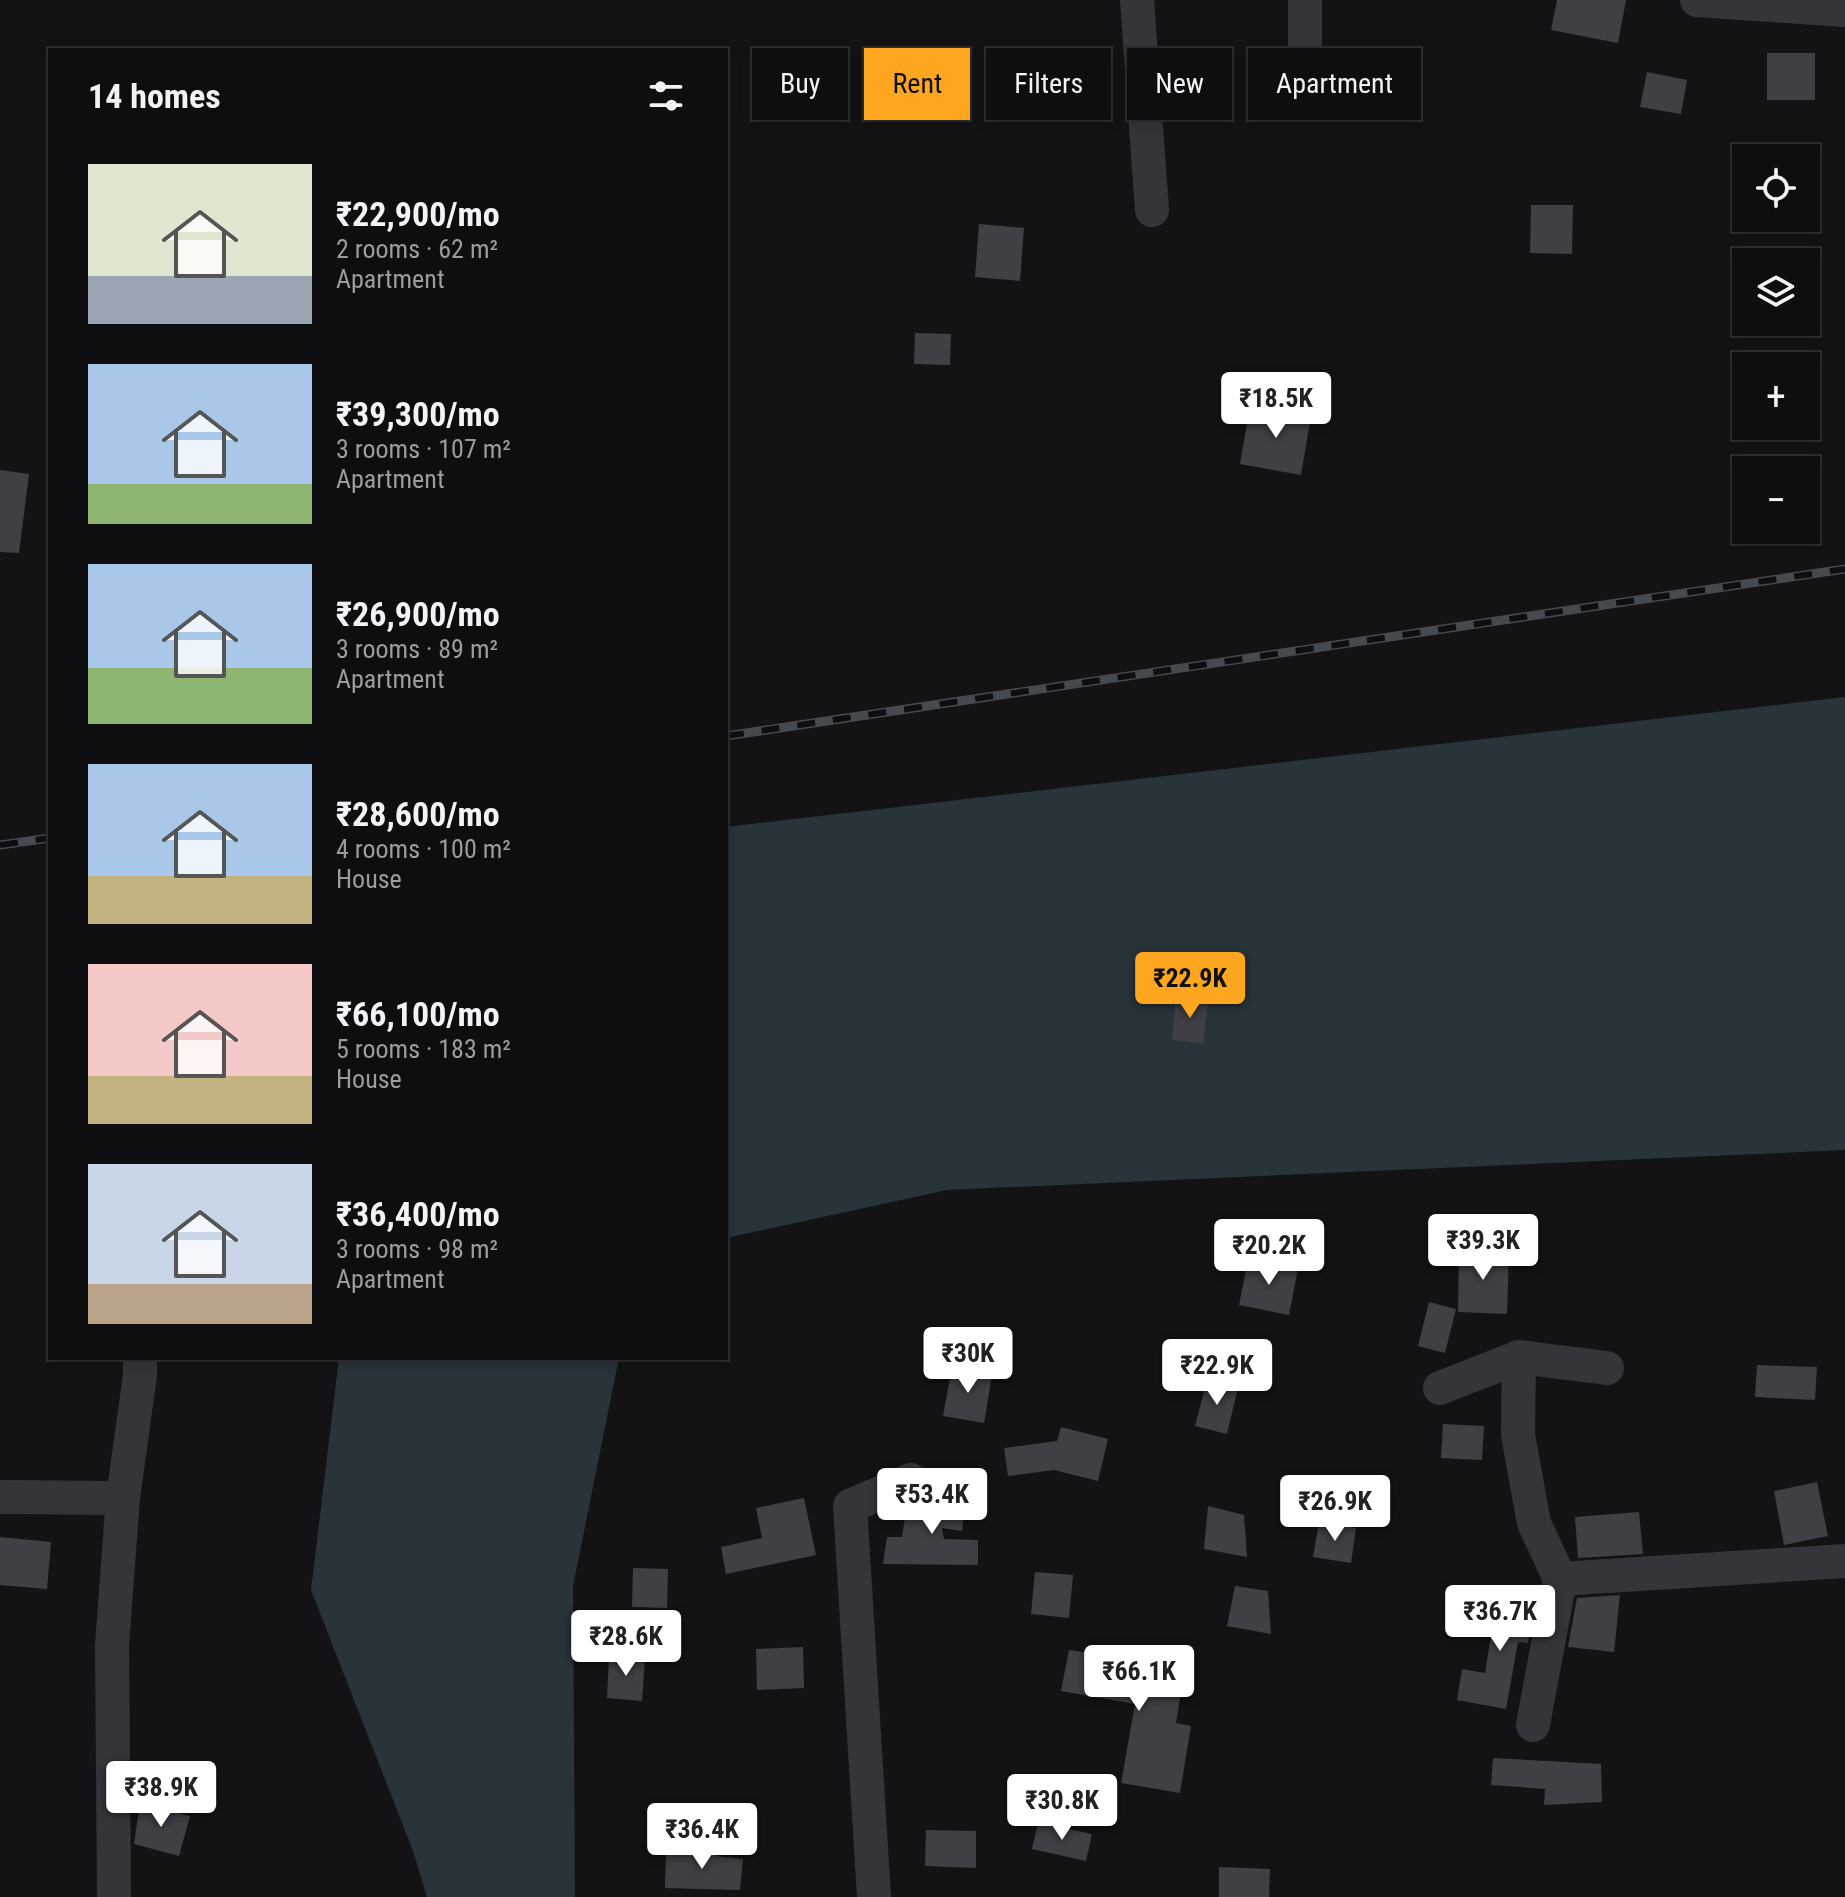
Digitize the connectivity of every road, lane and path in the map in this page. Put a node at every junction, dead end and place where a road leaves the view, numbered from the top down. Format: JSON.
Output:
{"nodes":[{"id":1,"x":1137,"y":0,"type":"edge"},
{"id":2,"x":1305,"y":0,"type":"edge"},
{"id":3,"x":1697,"y":0,"type":"edge"},
{"id":4,"x":1845,"y":10,"type":"edge"},
{"id":5,"x":1305,"y":48,"type":"edge"},
{"id":6,"x":1152,"y":210,"type":"dead end"},
{"id":7,"x":1519,"y":1357,"type":"junction"},
{"id":8,"x":140,"y":1360,"type":"edge"},
{"id":9,"x":1607,"y":1368,"type":"dead end"},
{"id":10,"x":1440,"y":1388,"type":"dead end"},
{"id":11,"x":911,"y":1480,"type":"dead end"},
{"id":12,"x":0,"y":1497,"type":"edge"},
{"id":13,"x":123,"y":1498,"type":"junction"},
{"id":14,"x":1845,"y":1561,"type":"edge"},
{"id":15,"x":1560,"y":1579,"type":"junction"},
{"id":16,"x":1533,"y":1725,"type":"dead end"},
{"id":17,"x":114,"y":1897,"type":"edge"},
{"id":18,"x":874,"y":1897,"type":"edge"}],
"edges":[{"from":1,"to":6,"type":"street"},
{"from":2,"to":5,"type":"street"},
{"from":3,"to":4,"type":"street"},
{"from":7,"to":9,"type":"street"},
{"from":7,"to":10,"type":"street"},
{"from":7,"to":15,"type":"street"},
{"from":8,"to":13,"type":"street"},
{"from":11,"to":18,"type":"street"},
{"from":12,"to":13,"type":"street"},
{"from":13,"to":17,"type":"street"},
{"from":14,"to":15,"type":"street"},
{"from":15,"to":16,"type":"street"}]}
